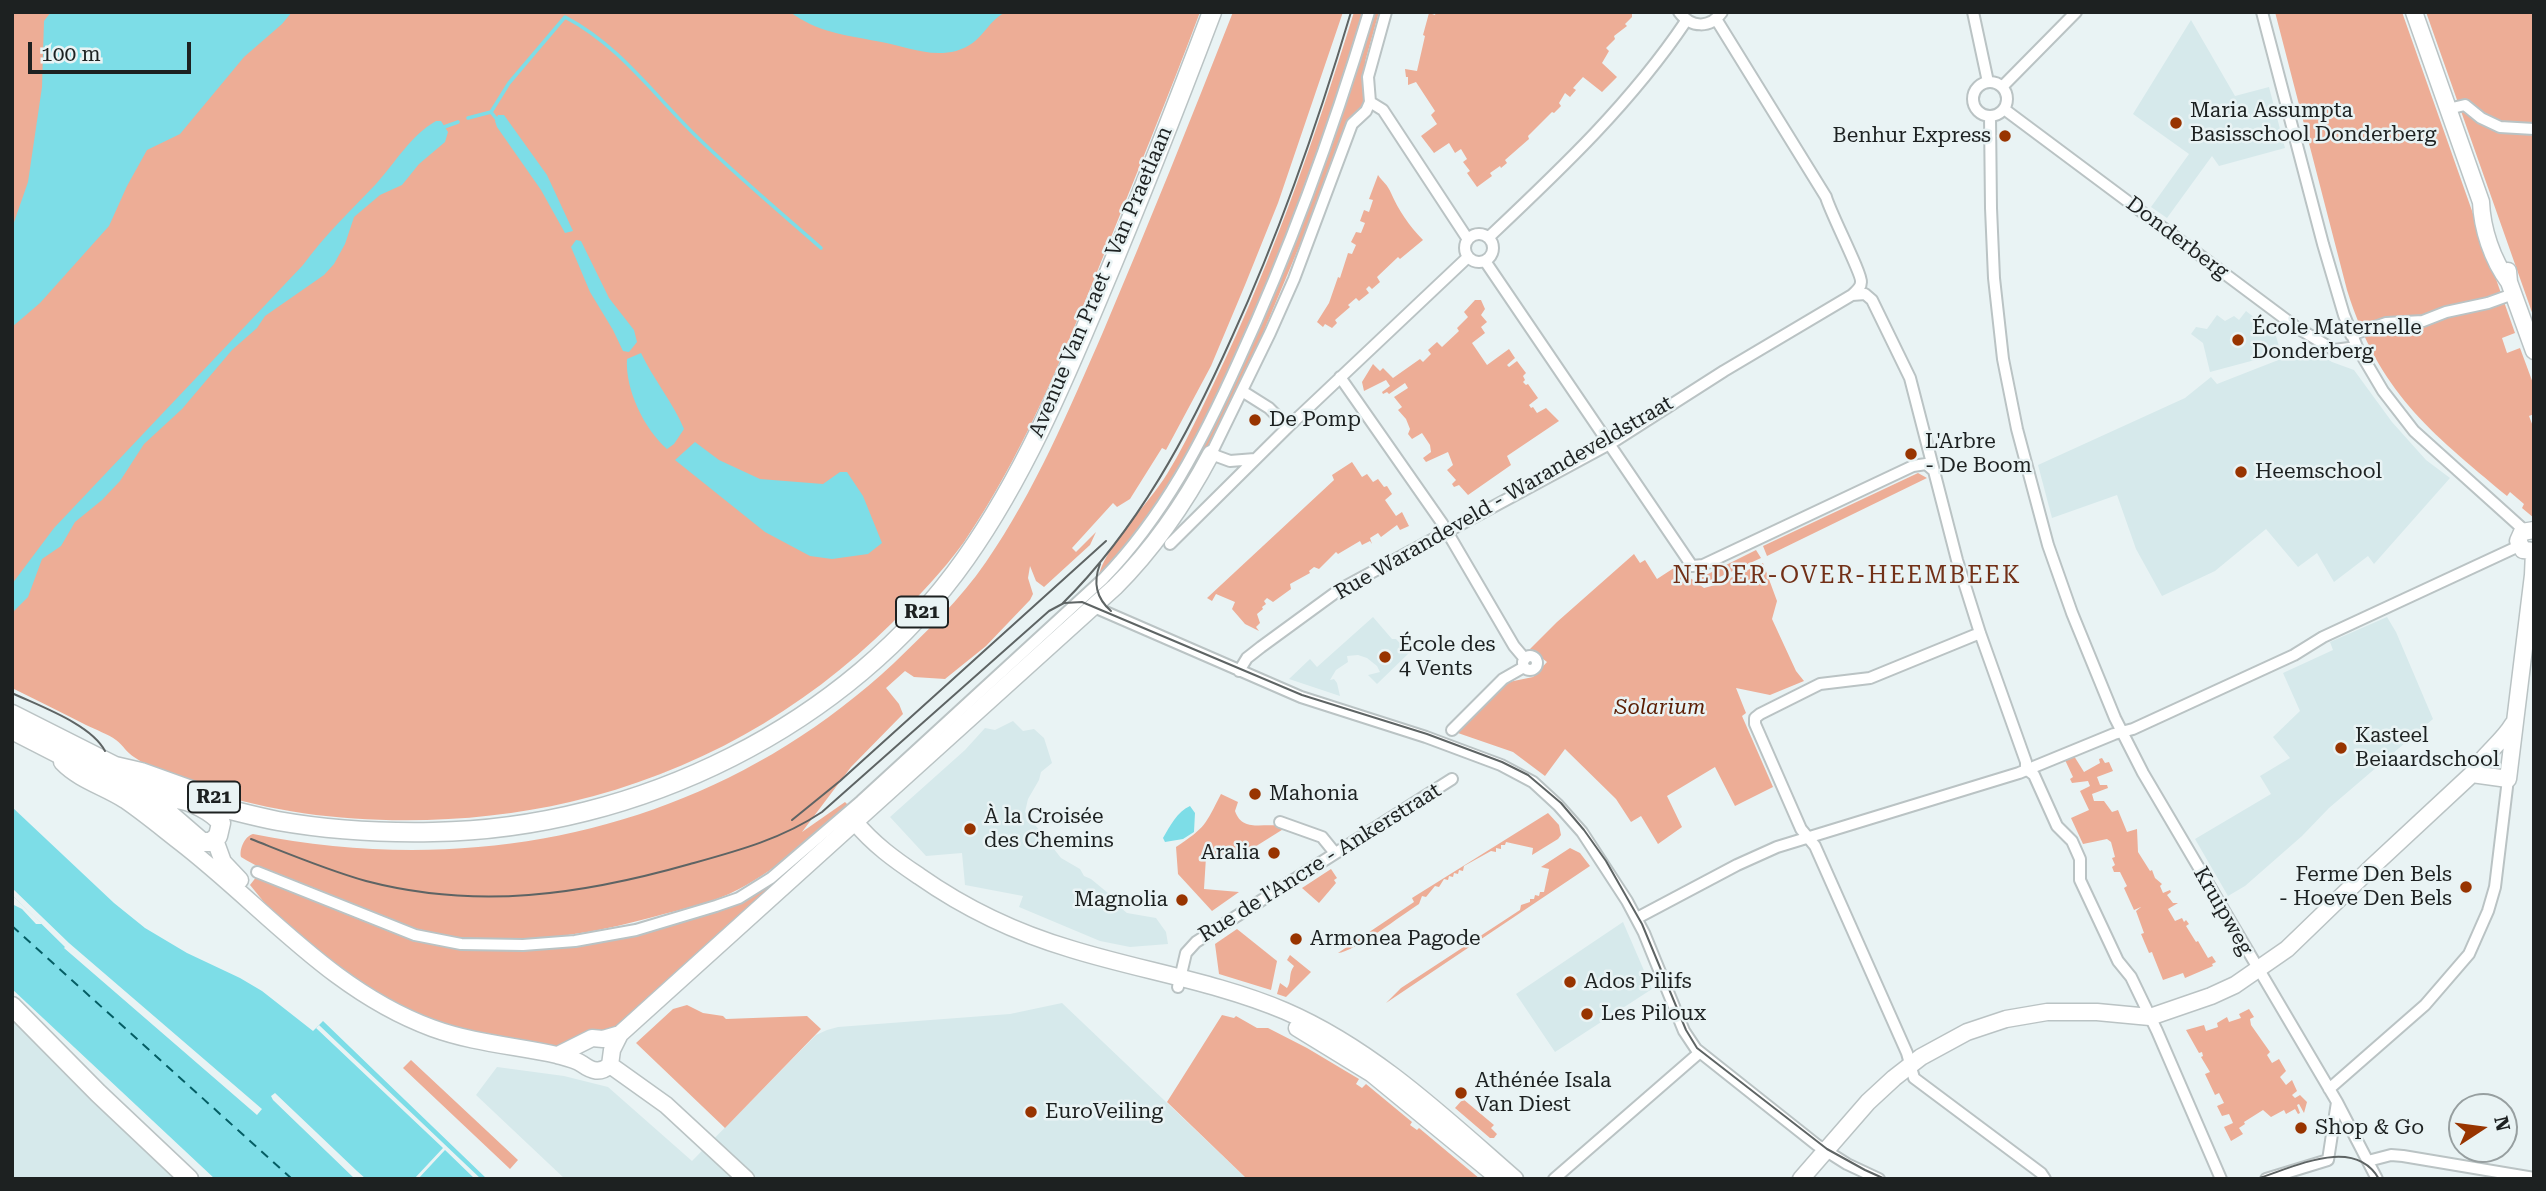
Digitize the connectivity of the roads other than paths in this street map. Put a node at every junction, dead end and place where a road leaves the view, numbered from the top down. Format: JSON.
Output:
{"nodes":[{"id":1,"x":1212,"y":12,"type":"edge"},
{"id":2,"x":1368,"y":12,"type":"edge"},
{"id":3,"x":1387,"y":12,"type":"edge"},
{"id":4,"x":1973,"y":12,"type":"edge"},
{"id":5,"x":2076,"y":12,"type":"edge"},
{"id":6,"x":2262,"y":12,"type":"edge"},
{"id":7,"x":2414,"y":12,"type":"edge"},
{"id":8,"x":1683,"y":16,"type":"edge"},
{"id":9,"x":1719,"y":16,"type":"edge"},
{"id":10,"x":1988,"y":82,"type":"junction"},
{"id":11,"x":2002,"y":86,"type":"junction"},
{"id":12,"x":1370,"y":102,"type":"junction"},
{"id":13,"x":2004,"y":109,"type":"junction"},
{"id":14,"x":2448,"y":109,"type":"junction"},
{"id":15,"x":1990,"y":116,"type":"junction"},
{"id":16,"x":2534,"y":128,"type":"edge"},
{"id":17,"x":1489,"y":237,"type":"junction"},
{"id":18,"x":1467,"y":238,"type":"junction"},
{"id":19,"x":1468,"y":257,"type":"junction"},
{"id":20,"x":1485,"y":261,"type":"junction"},
{"id":21,"x":2511,"y":288,"type":"junction"},
{"id":22,"x":1852,"y":295,"type":"junction"},
{"id":23,"x":2351,"y":335,"type":"junction"},
{"id":24,"x":2357,"y":347,"type":"junction"},
{"id":25,"x":2534,"y":351,"type":"edge"},
{"id":26,"x":1340,"y":376,"type":"junction"},
{"id":27,"x":1242,"y":391,"type":"junction"},
{"id":28,"x":1288,"y":427,"type":"junction"},
{"id":29,"x":1608,"y":444,"type":"junction"},
{"id":30,"x":1211,"y":454,"type":"junction"},
{"id":31,"x":1255,"y":459,"type":"junction"},
{"id":32,"x":1933,"y":470,"type":"junction"},
{"id":33,"x":1447,"y":531,"type":"junction"},
{"id":34,"x":2529,"y":542,"type":"edge"},
{"id":35,"x":1170,"y":544,"type":"dead end"},
{"id":36,"x":1094,"y":607,"type":"junction"},
{"id":37,"x":1980,"y":633,"type":"junction"},
{"id":38,"x":1239,"y":671,"type":"junction"},
{"id":39,"x":12,"y":714,"type":"edge"},
{"id":40,"x":12,"y":730,"type":"edge"},
{"id":41,"x":1452,"y":730,"type":"dead end"},
{"id":42,"x":2122,"y":732,"type":"junction"},
{"id":43,"x":2507,"y":742,"type":"junction"},
{"id":44,"x":57,"y":754,"type":"junction"},
{"id":45,"x":115,"y":766,"type":"junction"},
{"id":46,"x":2026,"y":769,"type":"junction"},
{"id":47,"x":2472,"y":774,"type":"junction"},
{"id":48,"x":1452,"y":779,"type":"dead end"},
{"id":49,"x":2508,"y":779,"type":"junction"},
{"id":50,"x":177,"y":809,"type":"junction"},
{"id":51,"x":855,"y":822,"type":"junction"},
{"id":52,"x":1280,"y":822,"type":"dead end"},
{"id":53,"x":314,"y":825,"type":"junction"},
{"id":54,"x":218,"y":834,"type":"junction"},
{"id":55,"x":839,"y":836,"type":"junction"},
{"id":56,"x":1808,"y":837,"type":"junction"},
{"id":57,"x":194,"y":853,"type":"junction"},
{"id":58,"x":1335,"y":853,"type":"junction"},
{"id":59,"x":257,"y":872,"type":"dead end"},
{"id":60,"x":1636,"y":918,"type":"junction"},
{"id":61,"x":289,"y":937,"type":"junction"},
{"id":62,"x":2258,"y":970,"type":"junction"},
{"id":63,"x":1179,"y":982,"type":"junction"},
{"id":64,"x":12,"y":1006,"type":"edge"},
{"id":65,"x":2150,"y":1017,"type":"junction"},
{"id":66,"x":582,"y":1044,"type":"junction"},
{"id":67,"x":608,"y":1051,"type":"junction"},
{"id":68,"x":1699,"y":1053,"type":"junction"},
{"id":69,"x":558,"y":1055,"type":"junction"},
{"id":70,"x":582,"y":1063,"type":"junction"},
{"id":71,"x":1909,"y":1066,"type":"junction"},
{"id":72,"x":2329,"y":1089,"type":"junction"},
{"id":73,"x":2337,"y":1102,"type":"junction"},
{"id":74,"x":1825,"y":1151,"type":"junction"},
{"id":75,"x":2368,"y":1161,"type":"junction"},
{"id":76,"x":2470,"y":1173,"type":"edge"},
{"id":77,"x":2534,"y":1178,"type":"edge"},
{"id":78,"x":189,"y":1179,"type":"edge"},
{"id":79,"x":746,"y":1179,"type":"edge"},
{"id":80,"x":1499,"y":1179,"type":"edge"},
{"id":81,"x":1516,"y":1179,"type":"edge"},
{"id":82,"x":1554,"y":1179,"type":"edge"},
{"id":83,"x":1801,"y":1179,"type":"edge"},
{"id":84,"x":1879,"y":1179,"type":"edge"},
{"id":85,"x":2045,"y":1179,"type":"edge"},
{"id":86,"x":2221,"y":1179,"type":"edge"},
{"id":87,"x":2266,"y":1179,"type":"edge"},
{"id":88,"x":2377,"y":1179,"type":"edge"}],
"edges":[{"from":1,"to":53,"type":"main road","name":"Avenue Van Praet - Van Praetlaan","number":"R21"},
{"from":2,"to":59,"type":"street"},
{"from":3,"to":12,"type":"street"},
{"from":4,"to":10,"type":"street"},
{"from":5,"to":11,"type":"street"},
{"from":6,"to":23,"type":"street"},
{"from":7,"to":14,"type":"street"},
{"from":8,"to":9,"type":"street"},
{"from":8,"to":17,"type":"street"},
{"from":9,"to":22,"type":"street"},
{"from":10,"to":11,"type":"street"},
{"from":10,"to":15,"type":"street"},
{"from":11,"to":13,"type":"street"},
{"from":12,"to":18,"type":"street"},
{"from":12,"to":27,"type":"street"},
{"from":13,"to":15,"type":"street"},
{"from":13,"to":24,"type":"street","name":"Donderberg"},
{"from":14,"to":16,"type":"street"},
{"from":14,"to":21,"type":"street"},
{"from":15,"to":42,"type":"street","name":"Kruipweg"},
{"from":17,"to":18,"type":"street"},
{"from":17,"to":20,"type":"street"},
{"from":18,"to":19,"type":"street"},
{"from":19,"to":20,"type":"street"},
{"from":19,"to":26,"type":"street"},
{"from":20,"to":29,"type":"street"},
{"from":21,"to":23,"type":"street"},
{"from":21,"to":25,"type":"street"},
{"from":22,"to":29,"type":"street","name":"Rue Warandeveld - Warandeveldstraat"},
{"from":22,"to":32,"type":"street"},
{"from":23,"to":24,"type":"street"},
{"from":24,"to":34,"type":"street"},
{"from":26,"to":28,"type":"street"},
{"from":26,"to":33,"type":"street"},
{"from":27,"to":28,"type":"street"},
{"from":27,"to":30,"type":"street"},
{"from":28,"to":31,"type":"street"},
{"from":29,"to":32,"type":"street"},
{"from":29,"to":33,"type":"street","name":"Rue Warandeveld - Warandeveldstraat"},
{"from":30,"to":31,"type":"street"},
{"from":30,"to":36,"type":"street"},
{"from":31,"to":35,"type":"street"},
{"from":32,"to":37,"type":"street"},
{"from":33,"to":38,"type":"street","name":"Rue Warandeveld - Warandeveldstraat"},
{"from":33,"to":41,"type":"street"},
{"from":34,"to":42,"type":"street"},
{"from":34,"to":43,"type":"street"},
{"from":36,"to":38,"type":"street"},
{"from":36,"to":51,"type":"street"},
{"from":37,"to":46,"type":"street"},
{"from":37,"to":56,"type":"street"},
{"from":38,"to":60,"type":"street"},
{"from":39,"to":45,"type":"main road","name":"Avenue Van Praet - Van Praetlaan","number":"R21"},
{"from":40,"to":44,"type":"main road","number":"R21"},
{"from":42,"to":46,"type":"street"},
{"from":42,"to":62,"type":"street","name":"Kruipweg"},
{"from":43,"to":47,"type":"street"},
{"from":43,"to":49,"type":"street"},
{"from":44,"to":50,"type":"main road","number":"R21"},
{"from":44,"to":57,"type":"street"},
{"from":45,"to":50,"type":"main road"},
{"from":45,"to":53,"type":"main road","name":"Avenue Van Praet - Van Praetlaan","number":"R21"},
{"from":46,"to":56,"type":"street"},
{"from":46,"to":65,"type":"street"},
{"from":47,"to":49,"type":"street"},
{"from":47,"to":62,"type":"street"},
{"from":48,"to":58,"type":"street","name":"Rue de l'Ancre - Ankerstraat"},
{"from":49,"to":72,"type":"street"},
{"from":50,"to":53,"type":"main road","name":"Avenue Van Praet - Van Praetlaan"},
{"from":50,"to":54,"type":"main road"},
{"from":50,"to":54,"type":"main road","number":"R21"},
{"from":50,"to":57,"type":"street"},
{"from":51,"to":55,"type":"street"},
{"from":51,"to":63,"type":"street"},
{"from":52,"to":58,"type":"street"},
{"from":53,"to":54,"type":"main road","name":"Avenue Van Praet - Van Praetlaan","number":"R21"},
{"from":54,"to":61,"type":"street"},
{"from":55,"to":63,"type":"street"},
{"from":55,"to":67,"type":"street"},
{"from":56,"to":60,"type":"street"},
{"from":56,"to":71,"type":"street"},
{"from":57,"to":61,"type":"street"},
{"from":58,"to":63,"type":"street","name":"Rue de l'Ancre - Ankerstraat"},
{"from":60,"to":68,"type":"street"},
{"from":61,"to":69,"type":"street"},
{"from":62,"to":65,"type":"street"},
{"from":62,"to":72,"type":"street","name":"Kruipweg"},
{"from":63,"to":80,"type":"street"},
{"from":63,"to":81,"type":"street"},
{"from":64,"to":78,"type":"main road"},
{"from":65,"to":71,"type":"street"},
{"from":65,"to":86,"type":"street"},
{"from":66,"to":67,"type":"street"},
{"from":66,"to":69,"type":"street"},
{"from":66,"to":70,"type":"street"},
{"from":67,"to":70,"type":"street"},
{"from":67,"to":79,"type":"street"},
{"from":68,"to":74,"type":"street"},
{"from":68,"to":82,"type":"street"},
{"from":69,"to":70,"type":"street"},
{"from":71,"to":74,"type":"street"},
{"from":71,"to":85,"type":"street"},
{"from":72,"to":73,"type":"street","name":"Kruipweg"},
{"from":73,"to":75,"type":"street","name":"Kruipweg"},
{"from":73,"to":87,"type":"street"},
{"from":74,"to":83,"type":"street"},
{"from":74,"to":84,"type":"street"},
{"from":75,"to":76,"type":"street"},
{"from":75,"to":88,"type":"street","name":"Kruipweg"},
{"from":76,"to":77,"type":"street"}]}
